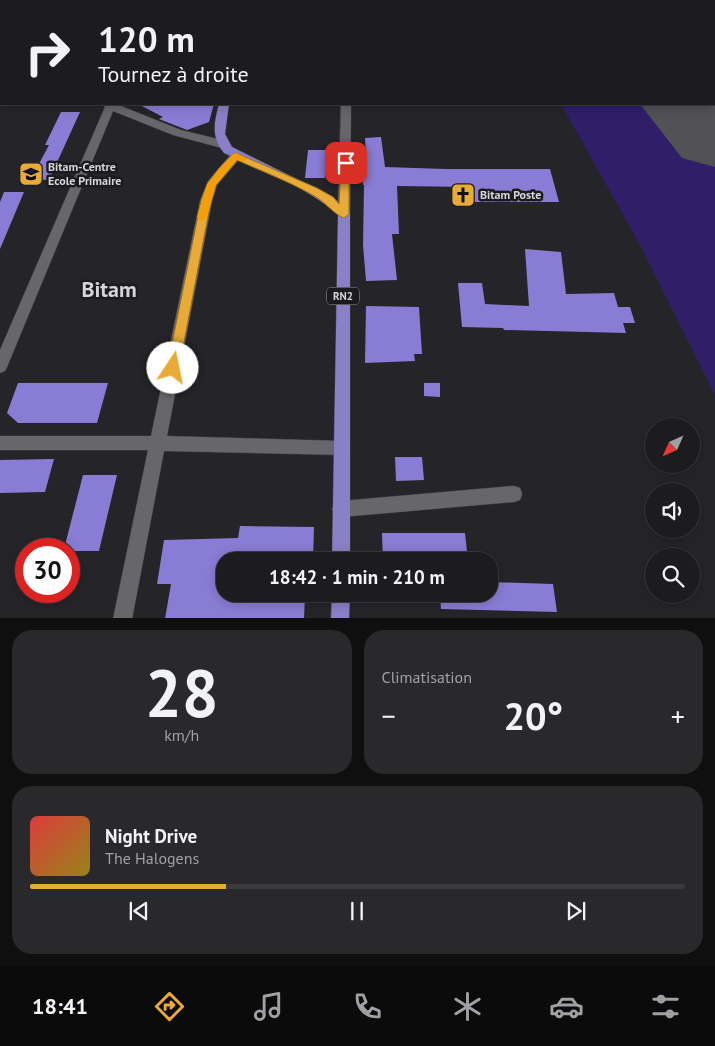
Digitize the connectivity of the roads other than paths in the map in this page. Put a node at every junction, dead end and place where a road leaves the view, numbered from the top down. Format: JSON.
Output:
{"nodes":[{"id":1,"x":109,"y":105,"type":"edge"},
{"id":2,"x":111,"y":105,"type":"edge"},
{"id":3,"x":224,"y":105,"type":"edge"},
{"id":4,"x":346,"y":105,"type":"edge"},
{"id":5,"x":222,"y":144,"type":"junction"},
{"id":6,"x":236,"y":156,"type":"junction"},
{"id":7,"x":344,"y":214,"type":"junction"},
{"id":8,"x":0,"y":367,"type":"edge"},
{"id":9,"x":158,"y":443,"type":"junction"},
{"id":10,"x":0,"y":444,"type":"edge"},
{"id":11,"x":342,"y":448,"type":"junction"},
{"id":12,"x":514,"y":494,"type":"dead end"},
{"id":13,"x":341,"y":509,"type":"junction"},
{"id":14,"x":341,"y":552,"type":"edge"},
{"id":15,"x":341,"y":602,"type":"edge"},
{"id":16,"x":122,"y":618,"type":"edge"},
{"id":17,"x":340,"y":618,"type":"edge"}],
"edges":[{"from":1,"to":8,"type":"street"},
{"from":2,"to":5,"type":"street"},
{"from":3,"to":5,"type":"highway"},
{"from":4,"to":7,"type":"street"},
{"from":5,"to":6,"type":"highway"},
{"from":6,"to":7,"type":"highway"},
{"from":6,"to":9,"type":"street"},
{"from":7,"to":11,"type":"highway","number":"RN2"},
{"from":9,"to":10,"type":"street"},
{"from":9,"to":11,"type":"street"},
{"from":9,"to":16,"type":"street"},
{"from":11,"to":13,"type":"highway","number":"RN2"},
{"from":12,"to":13,"type":"street"},
{"from":13,"to":14,"type":"highway","number":"RN2"},
{"from":15,"to":17,"type":"highway"}]}
